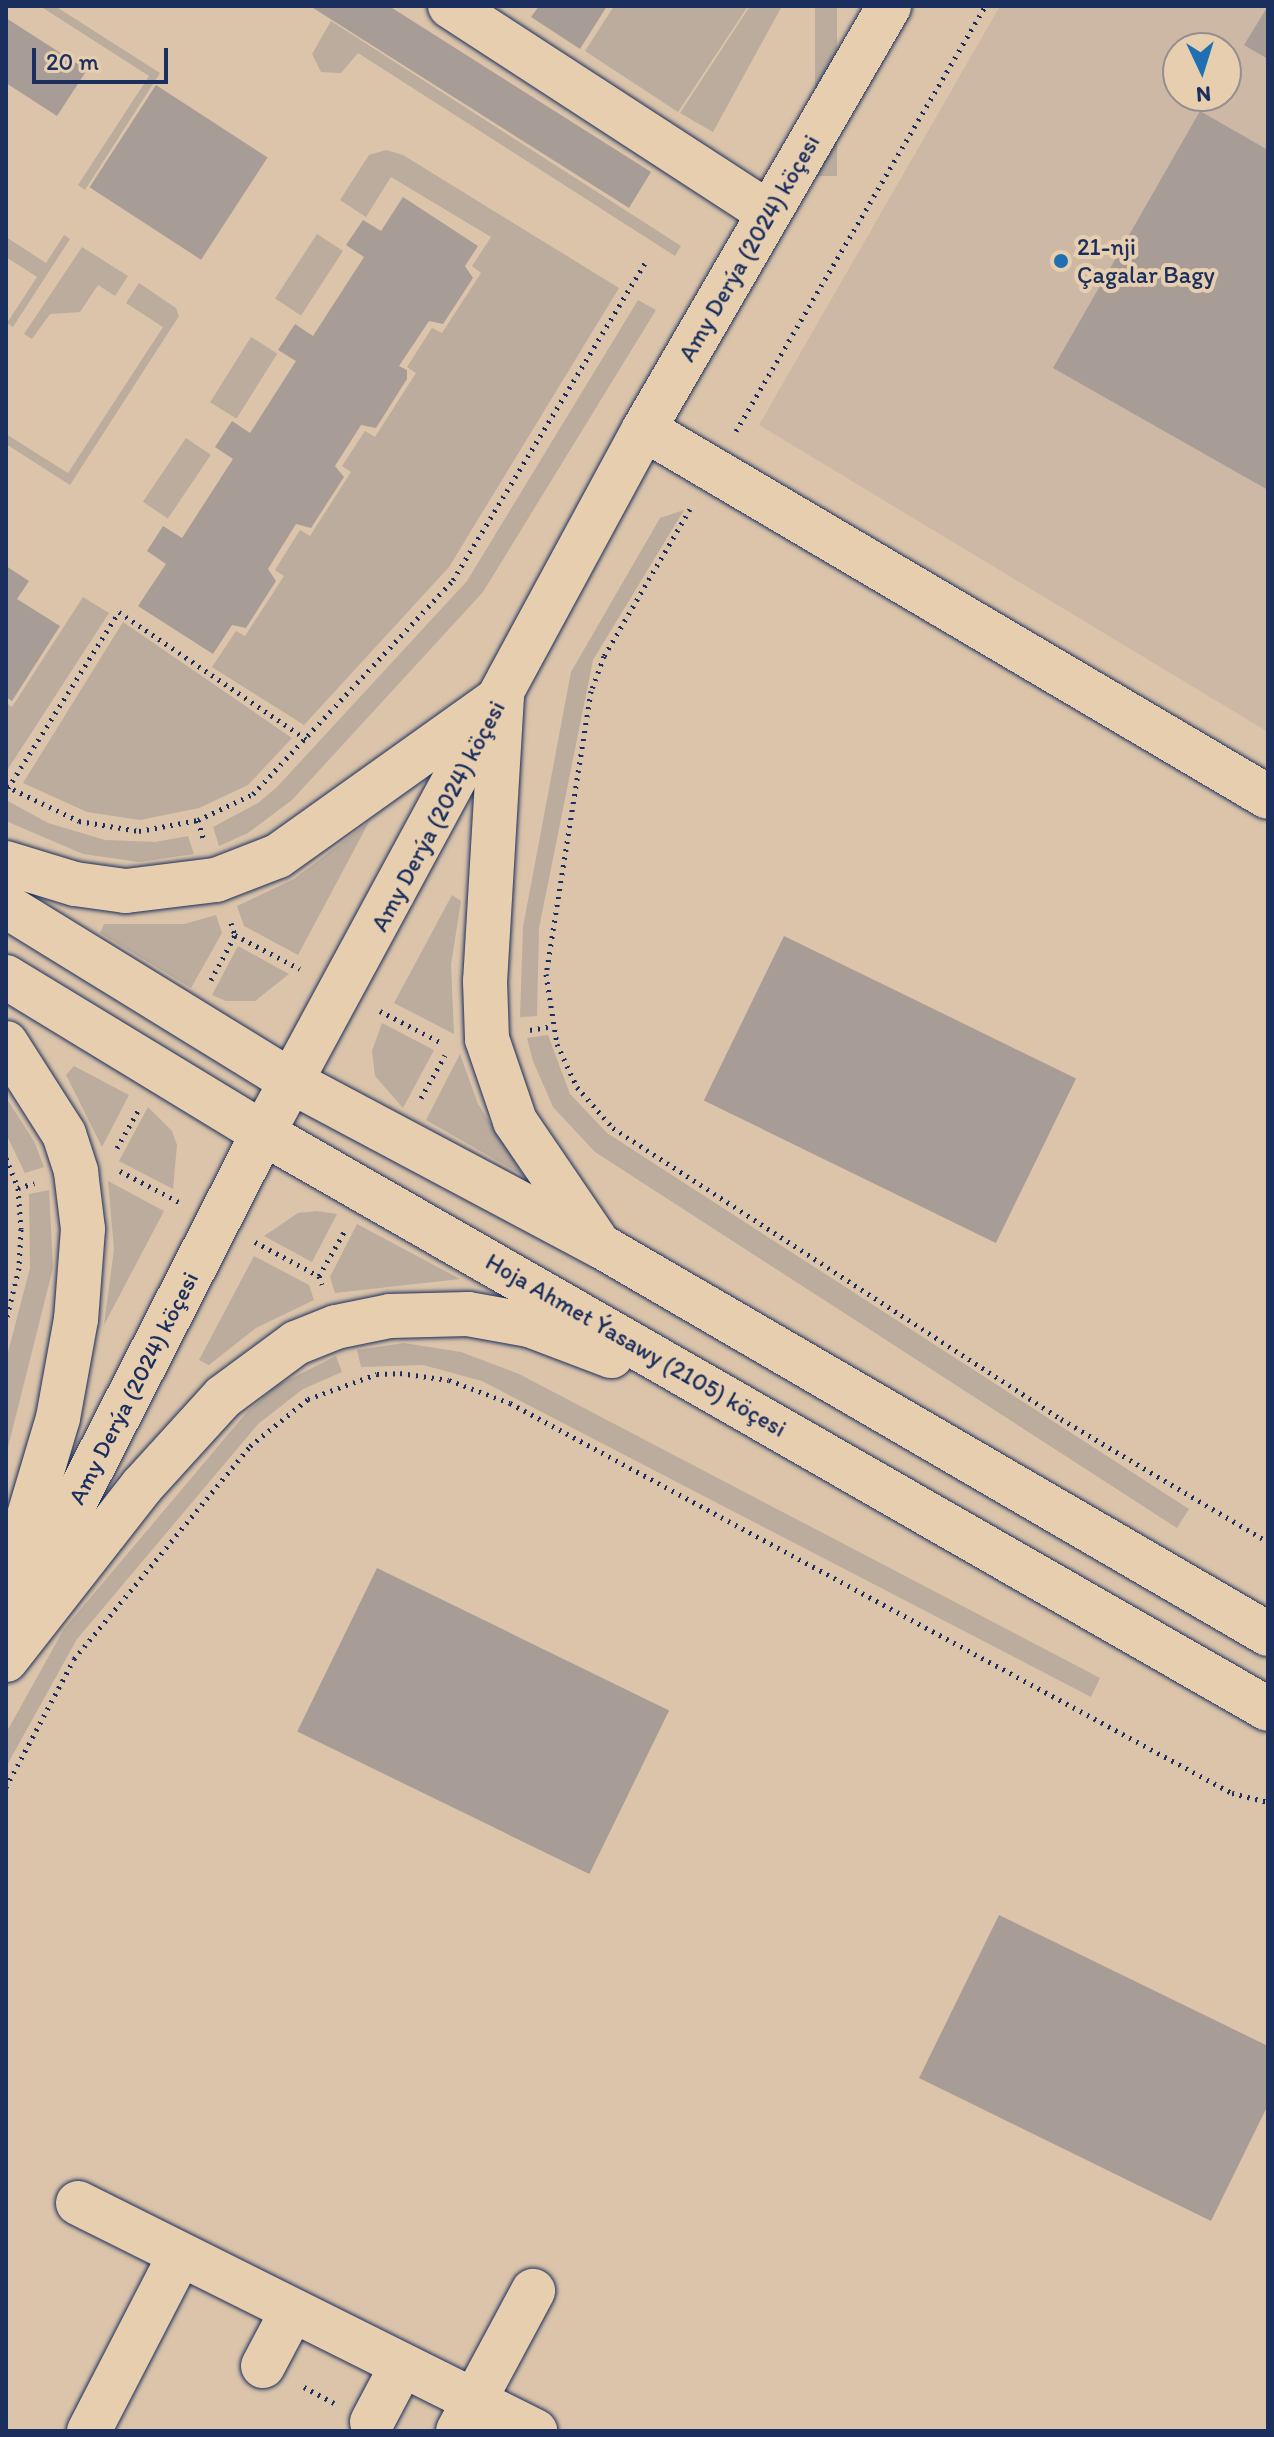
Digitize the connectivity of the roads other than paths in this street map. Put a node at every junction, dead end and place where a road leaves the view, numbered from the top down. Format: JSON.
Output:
{"nodes":[{"id":1,"x":450,"y":6,"type":"edge"},
{"id":2,"x":889,"y":6,"type":"edge"},
{"id":3,"x":769,"y":213,"type":"junction"},
{"id":4,"x":644,"y":429,"type":"junction"},
{"id":5,"x":502,"y":696,"type":"junction"},
{"id":6,"x":1268,"y":797,"type":"edge"},
{"id":7,"x":6,"y":863,"type":"edge"},
{"id":8,"x":6,"y":906,"type":"edge"},
{"id":9,"x":6,"y":977,"type":"edge"},
{"id":10,"x":6,"y":1043,"type":"edge"},
{"id":11,"x":292,"y":1082,"type":"junction"},
{"id":12,"x":263,"y":1133,"type":"junction"},
{"id":13,"x":599,"y":1245,"type":"junction"},
{"id":14,"x":802,"y":1439,"type":"junction"},
{"id":15,"x":6,"y":1592,"type":"edge"},
{"id":16,"x":1268,"y":1634,"type":"edge"},
{"id":17,"x":6,"y":1637,"type":"edge"},
{"id":18,"x":6,"y":1660,"type":"edge"},
{"id":19,"x":1268,"y":1709,"type":"edge"},
{"id":20,"x":78,"y":2203,"type":"dead end"},
{"id":21,"x":180,"y":2255,"type":"junction"},
{"id":22,"x":533,"y":2291,"type":"dead end"},
{"id":23,"x":292,"y":2311,"type":"junction"},
{"id":24,"x":402,"y":2365,"type":"junction"},
{"id":25,"x":263,"y":2366,"type":"road end"},
{"id":26,"x":466,"y":2416,"type":"edge"},
{"id":27,"x":372,"y":2422,"type":"road end"},
{"id":28,"x":89,"y":2431,"type":"edge"},
{"id":29,"x":535,"y":2431,"type":"edge"}],
"edges":[{"from":1,"to":3,"type":"main road"},
{"from":2,"to":3,"type":"main road","name":"Amy Derýa (2024) köçesi"},
{"from":3,"to":4,"type":"main road","name":"Amy Derýa (2024) köçesi"},
{"from":4,"to":5,"type":"main road","name":"Amy Derýa (2024) köçesi"},
{"from":4,"to":6,"type":"main road"},
{"from":5,"to":7,"type":"main road"},
{"from":5,"to":11,"type":"main road","name":"Amy Derýa (2024) köçesi"},
{"from":5,"to":13,"type":"main road"},
{"from":8,"to":11,"type":"main road"},
{"from":9,"to":12,"type":"main road","name":"Hoja Ahmet Ýasawy (2105) köçesi"},
{"from":10,"to":15,"type":"main road"},
{"from":11,"to":12,"type":"main road","name":"Amy Derýa (2024) köçesi"},
{"from":11,"to":13,"type":"main road"},
{"from":12,"to":14,"type":"main road","name":"Hoja Ahmet Ýasawy (2105) köçesi"},
{"from":12,"to":17,"type":"main road","name":"Amy Derýa (2024) köçesi"},
{"from":13,"to":16,"type":"main road"},
{"from":14,"to":18,"type":"main road"},
{"from":14,"to":19,"type":"main road","name":"Hoja Ahmet Ýasawy (2105) köçesi"},
{"from":20,"to":21,"type":"main road"},
{"from":21,"to":23,"type":"main road"},
{"from":21,"to":28,"type":"main road"},
{"from":22,"to":26,"type":"main road"},
{"from":23,"to":24,"type":"main road"},
{"from":23,"to":25,"type":"main road"},
{"from":24,"to":26,"type":"main road"},
{"from":24,"to":27,"type":"main road"},
{"from":26,"to":29,"type":"main road"}]}
